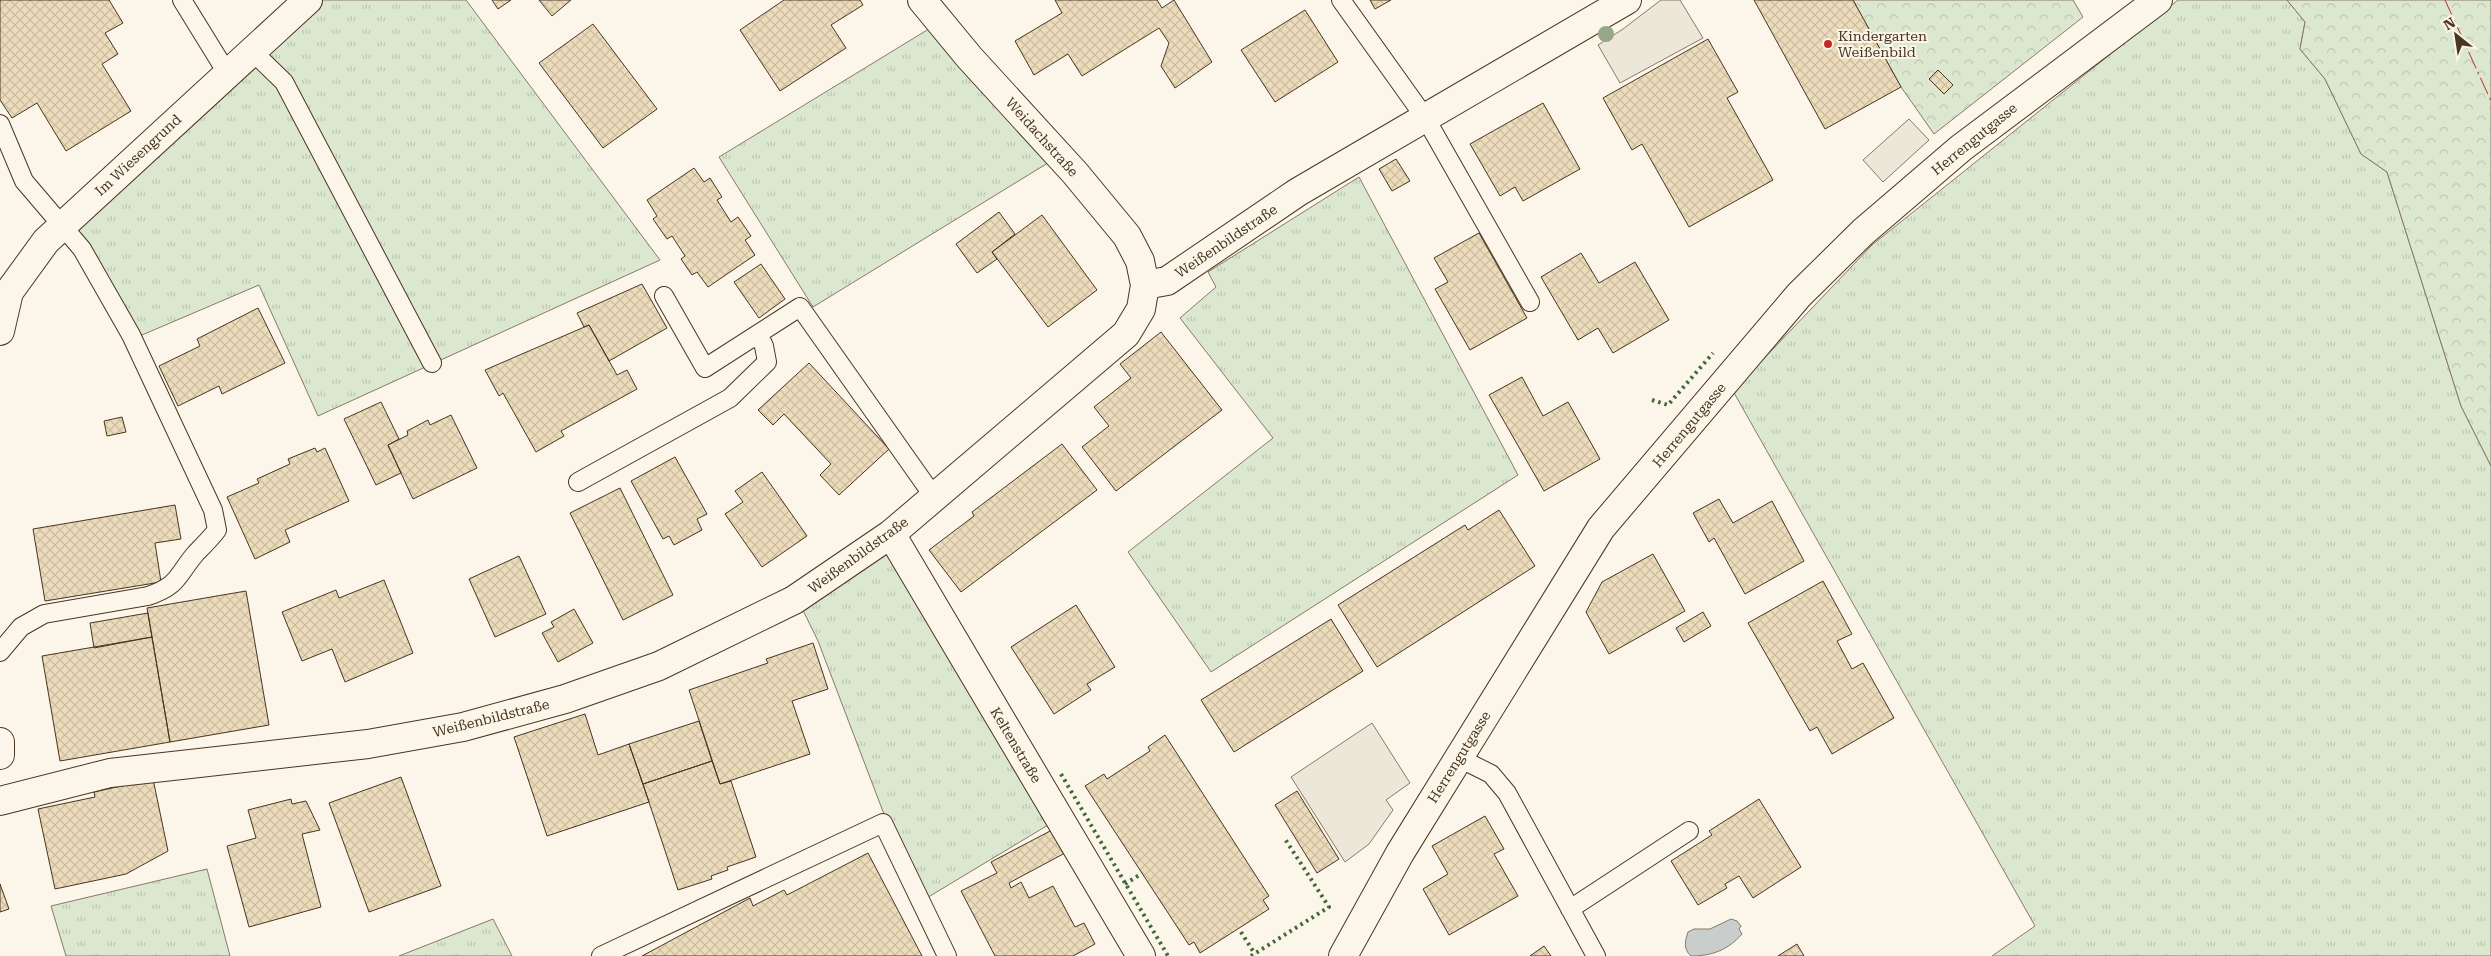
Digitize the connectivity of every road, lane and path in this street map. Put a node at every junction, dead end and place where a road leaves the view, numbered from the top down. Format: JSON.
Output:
{"nodes":[{"id":1,"x":182,"y":0,"type":"edge"},
{"id":2,"x":308,"y":0,"type":"edge"},
{"id":3,"x":922,"y":0,"type":"edge"},
{"id":4,"x":1341,"y":0,"type":"edge"},
{"id":5,"x":2158,"y":0,"type":"edge"},
{"id":6,"x":1610,"y":4,"type":"edge"},
{"id":7,"x":252,"y":51,"type":"junction"},
{"id":8,"x":227,"y":73,"type":"junction"},
{"id":9,"x":1426,"y":119,"type":"junction"},
{"id":10,"x":0,"y":124,"type":"edge"},
{"id":11,"x":63,"y":225,"type":"junction"},
{"id":12,"x":1145,"y":285,"type":"junction"},
{"id":13,"x":664,"y":296,"type":"dead end"},
{"id":14,"x":1530,"y":302,"type":"dead end"},
{"id":15,"x":0,"y":331,"type":"edge"},
{"id":16,"x":758,"y":334,"type":"junction"},
{"id":17,"x":432,"y":363,"type":"dead end"},
{"id":18,"x":578,"y":482,"type":"dead end"},
{"id":19,"x":934,"y":497,"type":"junction"},
{"id":20,"x":891,"y":534,"type":"junction"},
{"id":21,"x":0,"y":652,"type":"edge"},
{"id":22,"x":0,"y":742,"type":"edge"},
{"id":23,"x":0,"y":755,"type":"edge"},
{"id":24,"x":1459,"y":758,"type":"junction"},
{"id":25,"x":0,"y":801,"type":"edge"},
{"id":26,"x":1689,"y":831,"type":"dead end"},
{"id":27,"x":1570,"y":909,"type":"junction"},
{"id":28,"x":601,"y":956,"type":"edge"},
{"id":29,"x":947,"y":956,"type":"edge"},
{"id":30,"x":1142,"y":956,"type":"edge"},
{"id":31,"x":1344,"y":956,"type":"edge"},
{"id":32,"x":1596,"y":956,"type":"edge"}],
"edges":[{"from":1,"to":8,"type":"lane"},
{"from":2,"to":7,"type":"street","name":"Im Wiesengrund"},
{"from":3,"to":12,"type":"street","name":"Weidachstraße"},
{"from":4,"to":9,"type":"lane"},
{"from":5,"to":24,"type":"street","name":"Herrengutgasse"},
{"from":6,"to":9,"type":"street","name":"Weißenbildstraße"},
{"from":7,"to":8,"type":"street","name":"Im Wiesengrund"},
{"from":7,"to":17,"type":"lane"},
{"from":8,"to":11,"type":"street","name":"Im Wiesengrund"},
{"from":9,"to":12,"type":"street","name":"Weißenbildstraße"},
{"from":9,"to":14,"type":"lane"},
{"from":10,"to":11,"type":"lane"},
{"from":11,"to":15,"type":"street","name":"Im Wiesengrund"},
{"from":11,"to":21,"type":"lane"},
{"from":12,"to":19,"type":"street","name":"Weißenbildstraße"},
{"from":13,"to":16,"type":"lane"},
{"from":16,"to":18,"type":"lane"},
{"from":16,"to":19,"type":"lane"},
{"from":19,"to":20,"type":"street","name":"Weißenbildstraße"},
{"from":20,"to":25,"type":"street","name":"Weißenbildstraße"},
{"from":20,"to":30,"type":"street","name":"Keltenstraße"},
{"from":22,"to":23,"type":"street"},
{"from":24,"to":27,"type":"lane"},
{"from":24,"to":31,"type":"street","name":"Herrengutgasse"},
{"from":26,"to":27,"type":"lane"},
{"from":27,"to":32,"type":"lane"},
{"from":28,"to":29,"type":"lane"}]}
